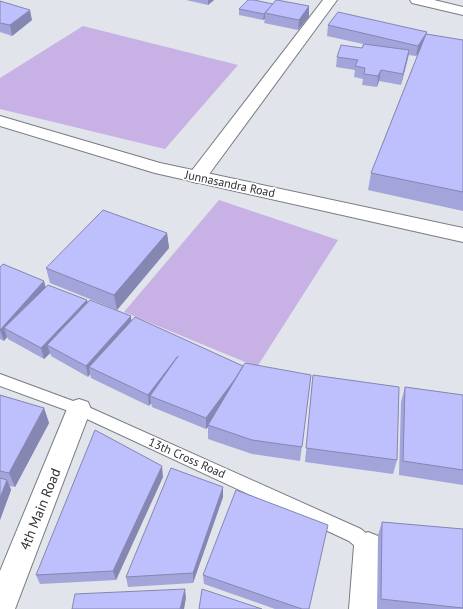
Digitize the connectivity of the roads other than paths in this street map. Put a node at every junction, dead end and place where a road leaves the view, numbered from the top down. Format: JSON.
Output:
{"nodes":[{"id":1,"x":330,"y":0,"type":"edge"},
{"id":2,"x":417,"y":0,"type":"edge"},
{"id":3,"x":463,"y":11,"type":"edge"},
{"id":4,"x":0,"y":121,"type":"edge"},
{"id":5,"x":197,"y":178,"type":"junction"},
{"id":6,"x":463,"y":235,"type":"edge"},
{"id":7,"x":0,"y":380,"type":"edge"},
{"id":8,"x":79,"y":409,"type":"junction"},
{"id":9,"x":368,"y":546,"type":"joint"},
{"id":10,"x":0,"y":608,"type":"edge"},
{"id":11,"x":364,"y":609,"type":"edge"}],
"edges":[{"from":1,"to":5,"type":"street"},
{"from":2,"to":3,"type":"street"},
{"from":4,"to":5,"type":"street","name":"Junnasandra Road"},
{"from":5,"to":6,"type":"street","name":"Junnasandra Road"},
{"from":7,"to":8,"type":"lane","name":"13th Cross Road"},
{"from":8,"to":9,"type":"lane","name":"13th Cross Road"},
{"from":8,"to":10,"type":"street","name":"4th Main Road"},
{"from":9,"to":11,"type":"street"}]}
